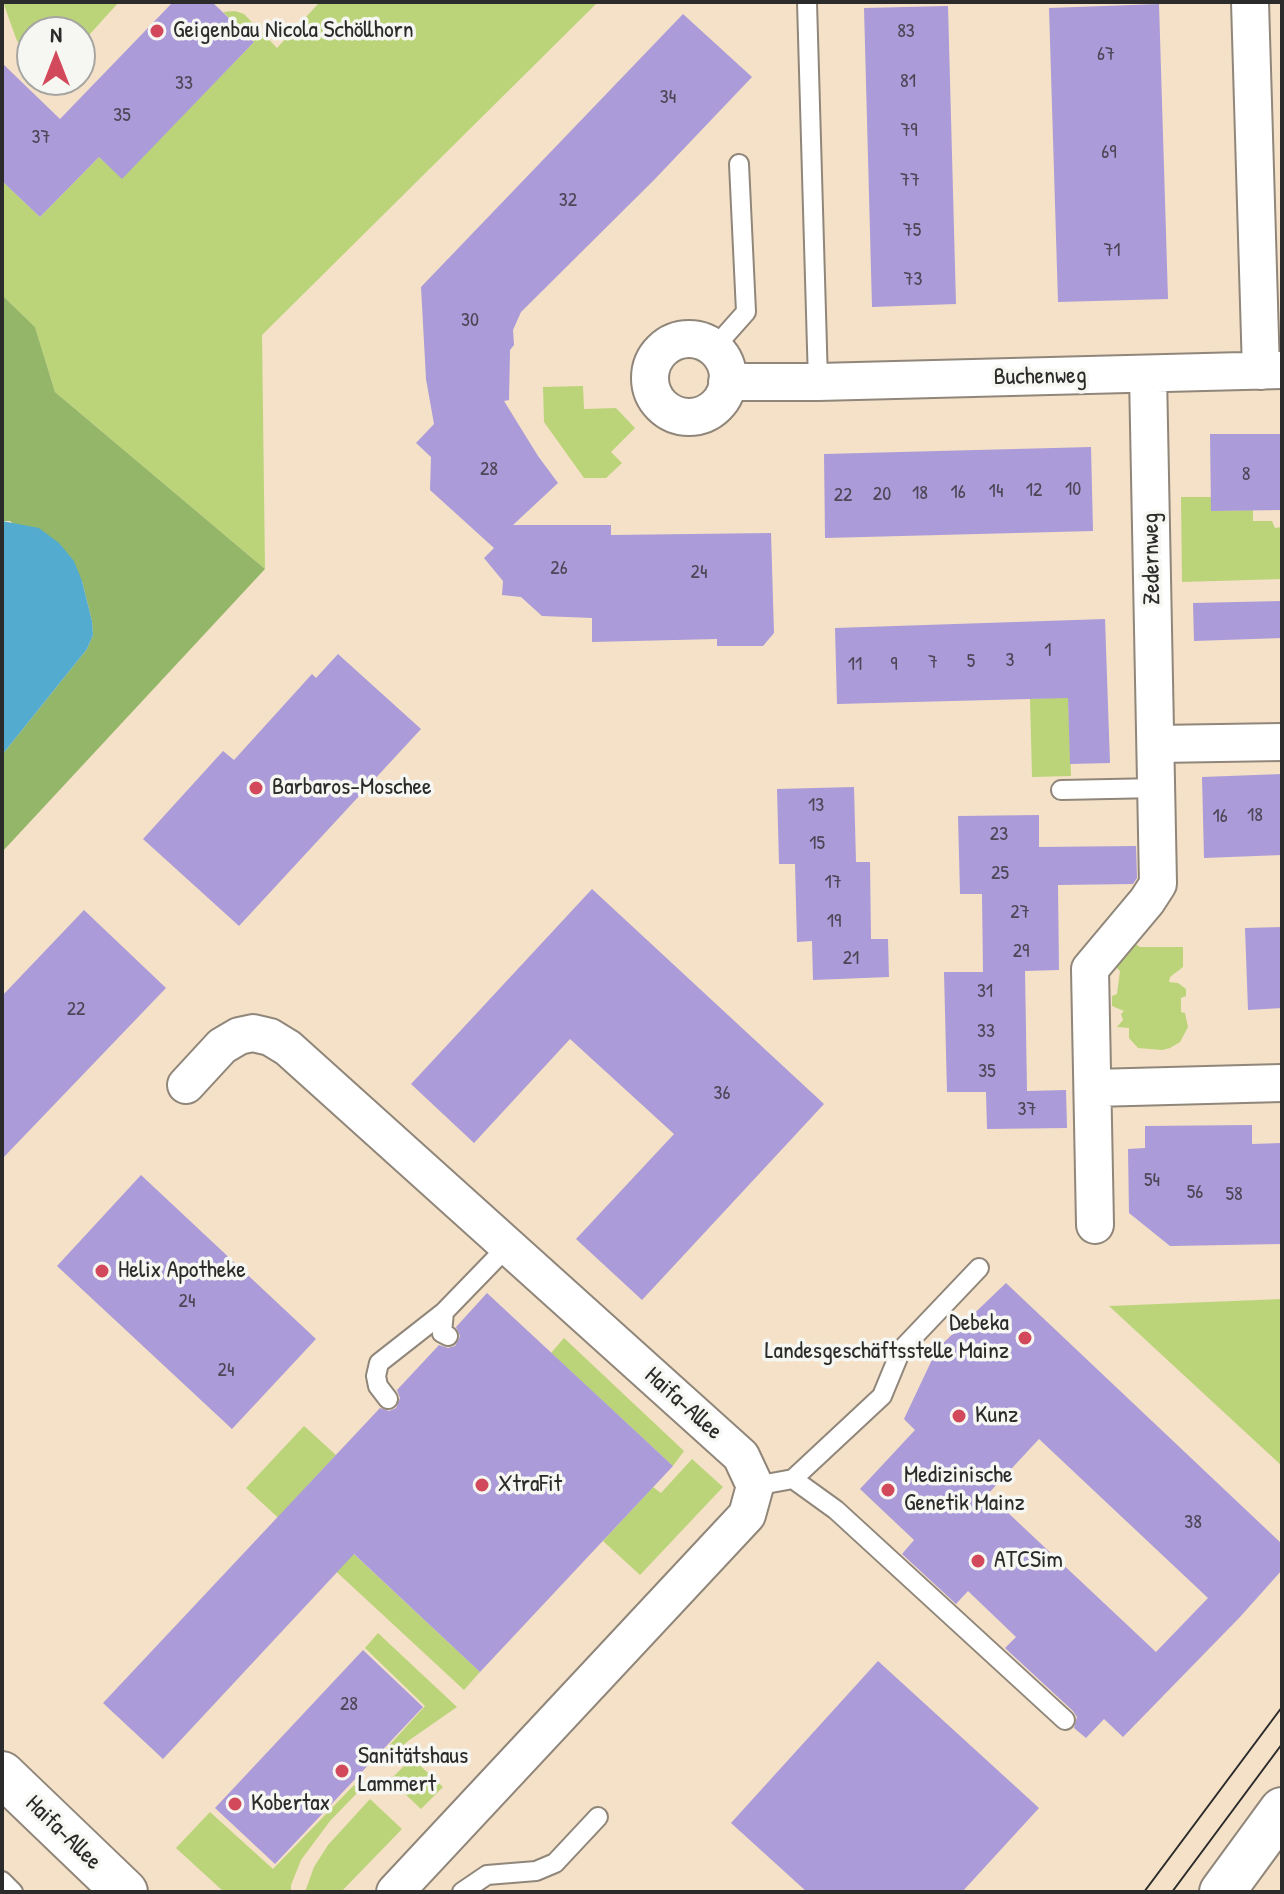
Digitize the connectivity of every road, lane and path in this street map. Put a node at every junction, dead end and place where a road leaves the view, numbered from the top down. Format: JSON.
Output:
{"nodes":[{"id":1,"x":807,"y":2,"type":"edge"},
{"id":2,"x":1250,"y":2,"type":"edge"},
{"id":3,"x":739,"y":164,"type":"dead end"},
{"id":4,"x":714,"y":348,"type":"junction"},
{"id":5,"x":1272,"y":371,"type":"edge"},
{"id":6,"x":1148,"y":374,"type":"junction"},
{"id":7,"x":727,"y":382,"type":"junction"},
{"id":8,"x":818,"y":382,"type":"junction"},
{"id":9,"x":1282,"y":742,"type":"edge"},
{"id":10,"x":1157,"y":744,"type":"junction"},
{"id":11,"x":1158,"y":788,"type":"junction"},
{"id":12,"x":1061,"y":790,"type":"dead end"},
{"id":13,"x":1282,"y":1083,"type":"edge"},
{"id":14,"x":186,"y":1085,"type":"dead end"},
{"id":15,"x":1094,"y":1088,"type":"junction"},
{"id":16,"x":1095,"y":1225,"type":"dead end"},
{"id":17,"x":507,"y":1247,"type":"junction"},
{"id":18,"x":979,"y":1268,"type":"dead end"},
{"id":19,"x":444,"y":1312,"type":"junction"},
{"id":20,"x":448,"y":1336,"type":"dead end"},
{"id":21,"x":388,"y":1399,"type":"dead end"},
{"id":22,"x":793,"y":1479,"type":"junction"},
{"id":23,"x":755,"y":1486,"type":"junction"},
{"id":24,"x":1065,"y":1720,"type":"dead end"},
{"id":25,"x":2,"y":1774,"type":"edge"},
{"id":26,"x":1282,"y":1810,"type":"edge"},
{"id":27,"x":598,"y":1817,"type":"dead end"},
{"id":28,"x":2,"y":1881,"type":"edge"},
{"id":29,"x":13,"y":1892,"type":"edge"},
{"id":30,"x":125,"y":1892,"type":"edge"},
{"id":31,"x":395,"y":1892,"type":"edge"},
{"id":32,"x":462,"y":1892,"type":"edge"},
{"id":33,"x":1222,"y":1892,"type":"edge"}],
"edges":[{"from":1,"to":8,"type":"lane"},
{"from":2,"to":5,"type":"street","name":"Buchenweg"},
{"from":3,"to":4,"type":"lane"},
{"from":4,"to":7,"type":"street"},
{"from":4,"to":7,"type":"street"},
{"from":5,"to":6,"type":"street","name":"Buchenweg"},
{"from":6,"to":8,"type":"street","name":"Buchenweg"},
{"from":6,"to":10,"type":"street","name":"Zedernweg"},
{"from":7,"to":8,"type":"street","name":"Buchenweg"},
{"from":9,"to":10,"type":"street"},
{"from":10,"to":11,"type":"street","name":"Zedernweg"},
{"from":11,"to":12,"type":"lane"},
{"from":11,"to":15,"type":"street","name":"Zedernweg"},
{"from":13,"to":15,"type":"street"},
{"from":14,"to":17,"type":"street","name":"Haifa-Allee"},
{"from":15,"to":16,"type":"street","name":"Zedernweg"},
{"from":17,"to":19,"type":"lane"},
{"from":17,"to":23,"type":"street","name":"Haifa-Allee"},
{"from":18,"to":22,"type":"lane"},
{"from":19,"to":20,"type":"lane"},
{"from":19,"to":21,"type":"lane"},
{"from":22,"to":23,"type":"lane"},
{"from":22,"to":24,"type":"lane"},
{"from":23,"to":31,"type":"street"},
{"from":25,"to":30,"type":"street","name":"Haifa-Allee"},
{"from":26,"to":33,"type":"street"},
{"from":27,"to":32,"type":"lane"},
{"from":28,"to":29,"type":"lane"}]}
